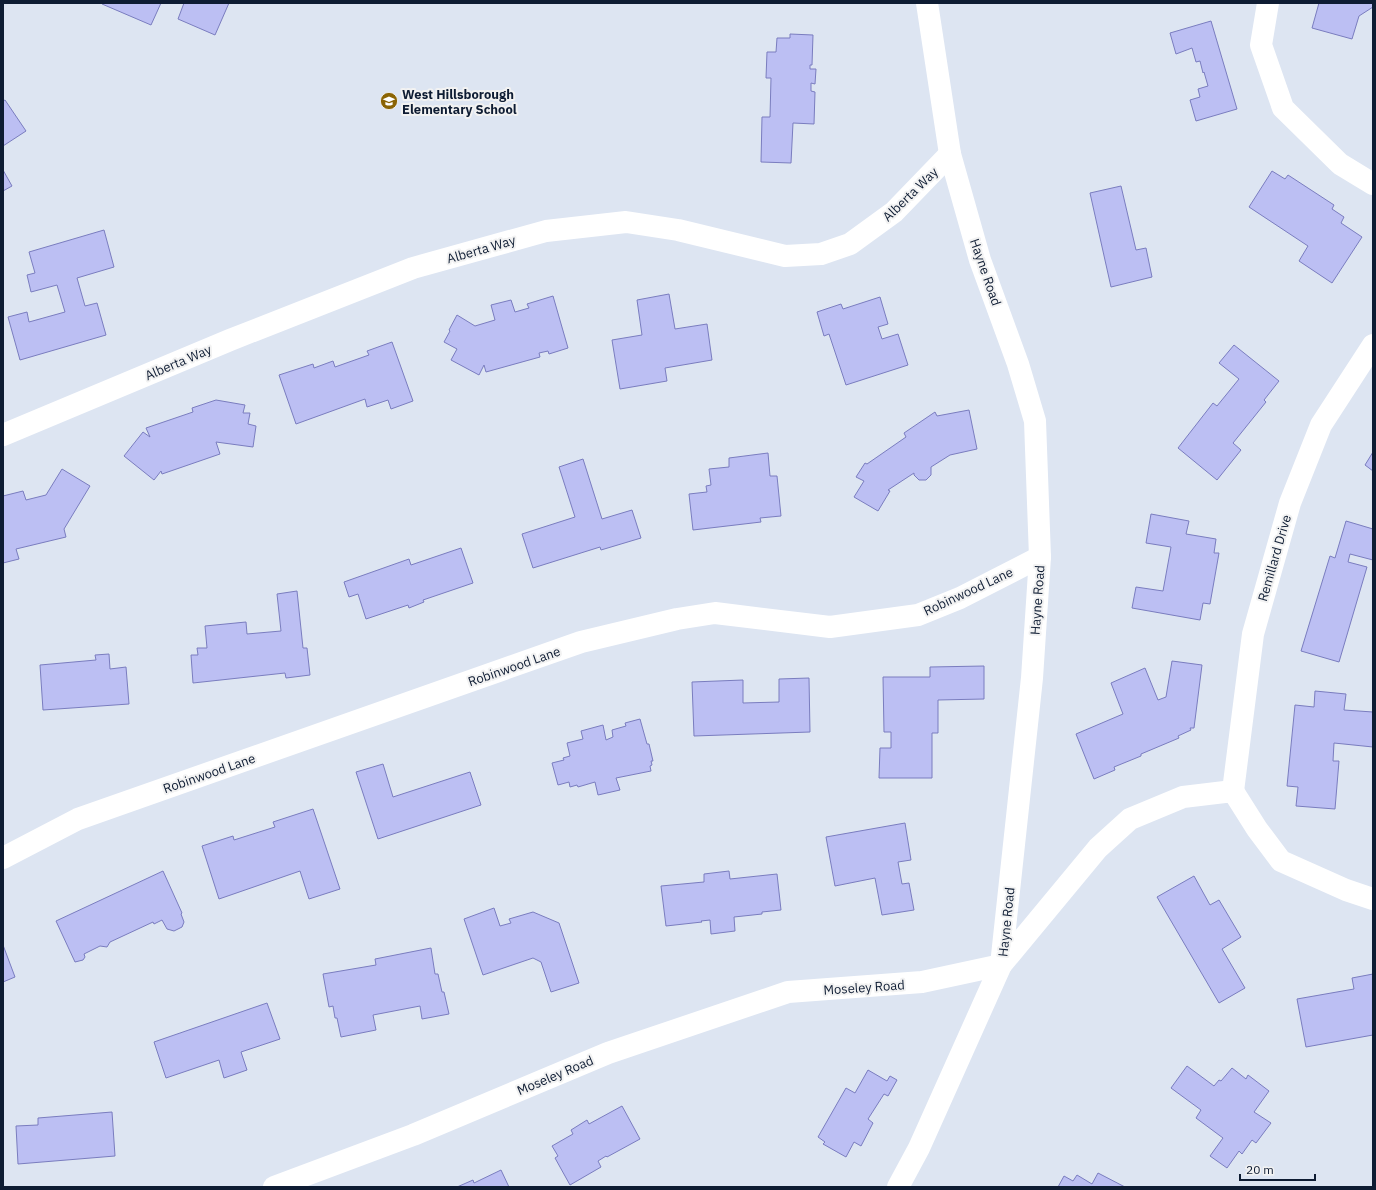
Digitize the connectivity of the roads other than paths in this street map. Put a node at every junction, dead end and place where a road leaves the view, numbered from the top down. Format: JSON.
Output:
{"nodes":[{"id":1,"x":928,"y":3,"type":"edge"},
{"id":2,"x":1268,"y":3,"type":"edge"},
{"id":3,"x":950,"y":154,"type":"junction"},
{"id":4,"x":1373,"y":184,"type":"edge"},
{"id":5,"x":1373,"y":345,"type":"edge"},
{"id":6,"x":3,"y":435,"type":"edge"},
{"id":7,"x":1040,"y":557,"type":"junction"},
{"id":8,"x":1233,"y":791,"type":"junction"},
{"id":9,"x":3,"y":858,"type":"edge"},
{"id":10,"x":1373,"y":899,"type":"edge"},
{"id":11,"x":1001,"y":965,"type":"junction"},
{"id":12,"x":274,"y":1187,"type":"edge"},
{"id":13,"x":898,"y":1187,"type":"edge"}],
"edges":[{"from":1,"to":3,"type":"street","name":"Hayne Road"},
{"from":2,"to":4,"type":"street"},
{"from":3,"to":6,"type":"street","name":"Alberta Way"},
{"from":3,"to":7,"type":"street","name":"Hayne Road"},
{"from":5,"to":8,"type":"street","name":"Remillard Drive"},
{"from":7,"to":9,"type":"street","name":"Robinwood Lane"},
{"from":7,"to":11,"type":"street","name":"Hayne Road"},
{"from":8,"to":10,"type":"street"},
{"from":8,"to":11,"type":"street"},
{"from":11,"to":12,"type":"street","name":"Moseley Road"},
{"from":11,"to":13,"type":"street","name":"Hayne Road"}]}
